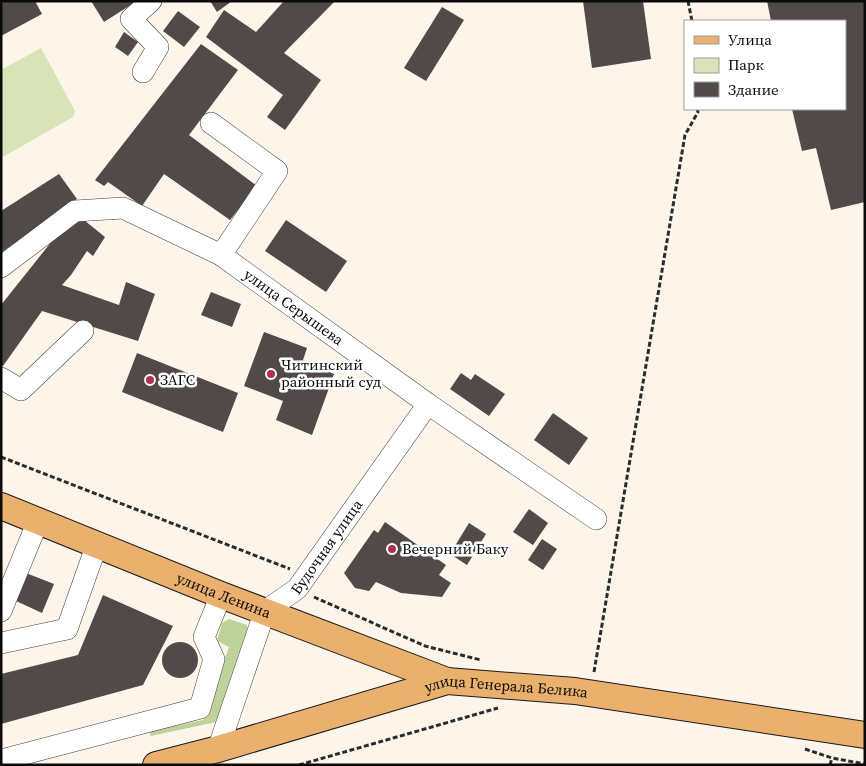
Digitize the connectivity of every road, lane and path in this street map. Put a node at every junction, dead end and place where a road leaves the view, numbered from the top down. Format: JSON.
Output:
{"nodes":[{"id":1,"x":151,"y":1,"type":"edge"},
{"id":2,"x":688,"y":1,"type":"edge"},
{"id":3,"x":692,"y":20,"type":"edge"},
{"id":4,"x":143,"y":72,"type":"dead end"},
{"id":5,"x":697,"y":110,"type":"edge"},
{"id":6,"x":211,"y":123,"type":"dead end"},
{"id":7,"x":221,"y":255,"type":"junction"},
{"id":8,"x":1,"y":267,"type":"edge"},
{"id":9,"x":83,"y":331,"type":"dead end"},
{"id":10,"x":1,"y":378,"type":"edge"},
{"id":11,"x":428,"y":404,"type":"junction"},
{"id":12,"x":1,"y":457,"type":"edge"},
{"id":13,"x":1,"y":506,"type":"edge"},
{"id":14,"x":596,"y":519,"type":"dead end"},
{"id":15,"x":38,"y":521,"type":"junction"},
{"id":16,"x":97,"y":544,"type":"junction"},
{"id":17,"x":301,"y":582,"type":"junction"},
{"id":18,"x":222,"y":595,"type":"junction"},
{"id":19,"x":1,"y":611,"type":"edge"},
{"id":20,"x":265,"y":611,"type":"junction"},
{"id":21,"x":1,"y":642,"type":"edge"},
{"id":22,"x":490,"y":663,"type":"dead end"},
{"id":23,"x":447,"y":681,"type":"junction"},
{"id":24,"x":584,"y":684,"type":"junction"},
{"id":25,"x":502,"y":707,"type":"dead end"},
{"id":26,"x":865,"y":736,"type":"edge"},
{"id":27,"x":218,"y":749,"type":"junction"},
{"id":28,"x":1,"y":760,"type":"edge"},
{"id":29,"x":865,"y":764,"type":"edge"},
{"id":30,"x":156,"y":765,"type":"edge"},
{"id":31,"x":300,"y":765,"type":"edge"},
{"id":32,"x":830,"y":765,"type":"edge"}],
"edges":[{"from":1,"to":4,"type":"street"},
{"from":2,"to":3,"type":"path"},
{"from":5,"to":24,"type":"path"},
{"from":6,"to":7,"type":"street"},
{"from":7,"to":8,"type":"street","name":"улица Серышева"},
{"from":7,"to":11,"type":"street","name":"улица Серышева"},
{"from":9,"to":10,"type":"street"},
{"from":11,"to":14,"type":"street","name":"улица Серышева"},
{"from":11,"to":17,"type":"street","name":"Будочная улица"},
{"from":12,"to":17,"type":"path"},
{"from":13,"to":15,"type":"main road","name":"улица Ленина"},
{"from":15,"to":16,"type":"main road","name":"улица Ленина"},
{"from":15,"to":19,"type":"street"},
{"from":16,"to":18,"type":"main road","name":"улица Ленина"},
{"from":16,"to":21,"type":"street"},
{"from":17,"to":20,"type":"street","name":"Будочная улица"},
{"from":17,"to":22,"type":"path"},
{"from":18,"to":20,"type":"main road","name":"улица Ленина"},
{"from":18,"to":28,"type":"street"},
{"from":20,"to":23,"type":"main road","name":"улица Ленина"},
{"from":20,"to":27,"type":"street"},
{"from":23,"to":24,"type":"main road","name":"улица Генерала Белика"},
{"from":23,"to":27,"type":"main road","name":"улица Генерала Белика"},
{"from":24,"to":26,"type":"main road","name":"улица Генерала Белика"},
{"from":25,"to":31,"type":"path"},
{"from":27,"to":30,"type":"main road","name":"улица Генерала Белика"},
{"from":29,"to":32,"type":"path"}]}
